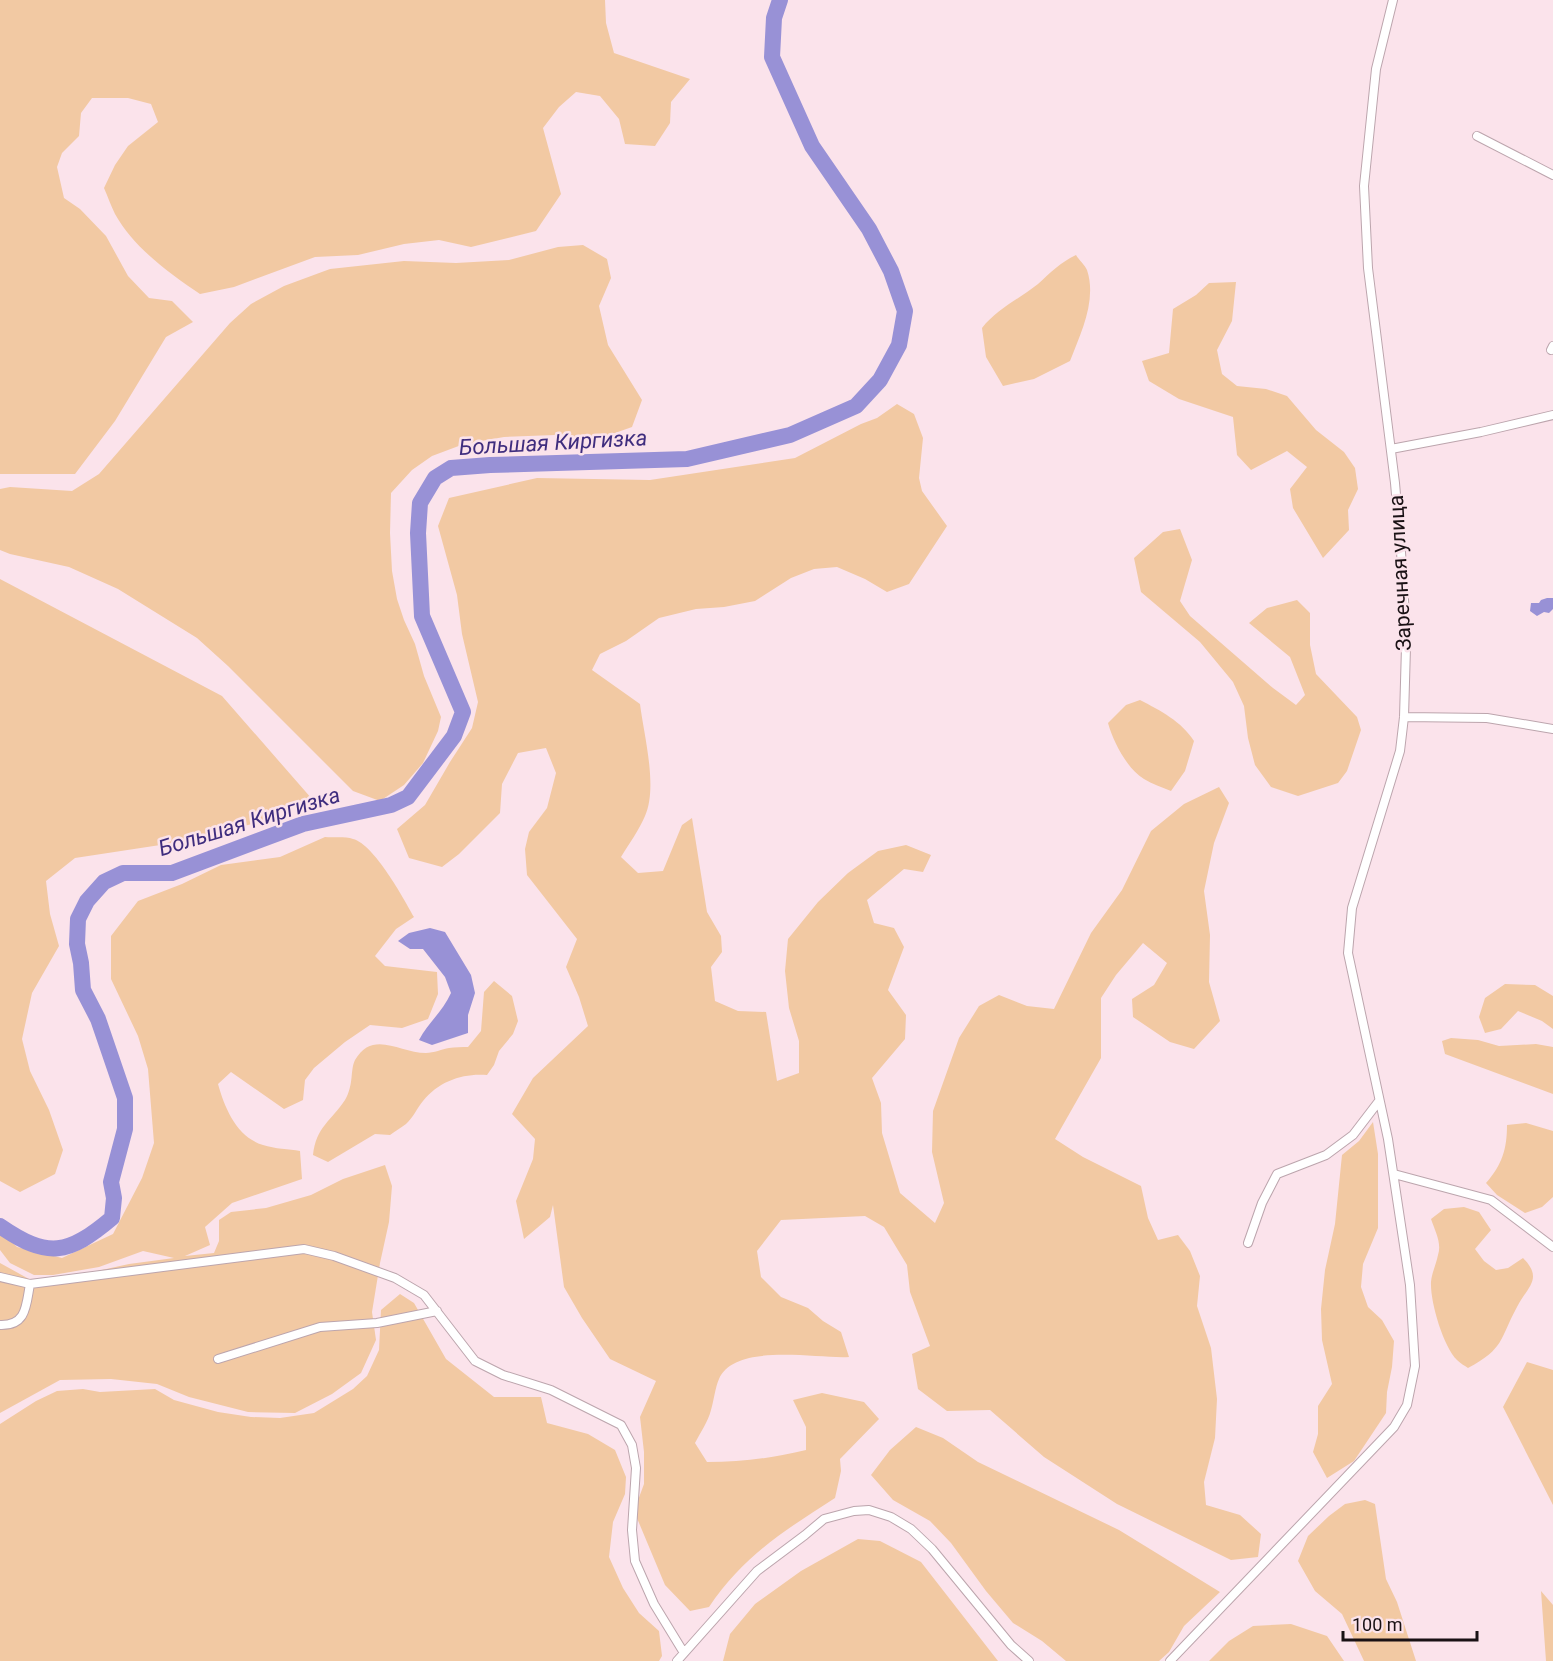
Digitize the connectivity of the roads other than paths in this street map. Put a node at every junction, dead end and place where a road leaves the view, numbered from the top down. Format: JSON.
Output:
{"nodes":[{"id":1,"x":1393,"y":0,"type":"edge"},
{"id":2,"x":1477,"y":136,"type":"dead end"},
{"id":3,"x":1553,"y":175,"type":"edge"},
{"id":4,"x":1553,"y":415,"type":"edge"},
{"id":5,"x":1391,"y":449,"type":"junction"},
{"id":6,"x":1404,"y":717,"type":"junction"},
{"id":7,"x":1553,"y":729,"type":"edge"},
{"id":8,"x":1379,"y":1101,"type":"junction"},
{"id":9,"x":1394,"y":1174,"type":"junction"},
{"id":10,"x":1248,"y":1243,"type":"dead end"},
{"id":11,"x":1553,"y":1247,"type":"edge"},
{"id":12,"x":0,"y":1276,"type":"edge"},
{"id":13,"x":30,"y":1284,"type":"junction"},
{"id":14,"x":437,"y":1311,"type":"junction"},
{"id":15,"x":0,"y":1325,"type":"edge"},
{"id":16,"x":218,"y":1359,"type":"dead end"},
{"id":17,"x":684,"y":1653,"type":"junction"},
{"id":18,"x":677,"y":1661,"type":"edge"},
{"id":19,"x":1029,"y":1661,"type":"edge"},
{"id":20,"x":1170,"y":1661,"type":"edge"}],
"edges":[{"from":1,"to":5,"type":"street","name":"Заречная улица"},
{"from":2,"to":3,"type":"street"},
{"from":4,"to":5,"type":"street"},
{"from":5,"to":6,"type":"street","name":"Заречная улица"},
{"from":6,"to":7,"type":"street"},
{"from":6,"to":8,"type":"street","name":"Заречная улица"},
{"from":8,"to":9,"type":"street","name":"Заречная улица"},
{"from":8,"to":10,"type":"street"},
{"from":9,"to":11,"type":"street"},
{"from":9,"to":20,"type":"street","name":"Заречная улица"},
{"from":12,"to":13,"type":"street"},
{"from":13,"to":14,"type":"street"},
{"from":13,"to":15,"type":"street"},
{"from":14,"to":16,"type":"street"},
{"from":14,"to":17,"type":"street"},
{"from":17,"to":18,"type":"street"},
{"from":17,"to":19,"type":"street"}]}
